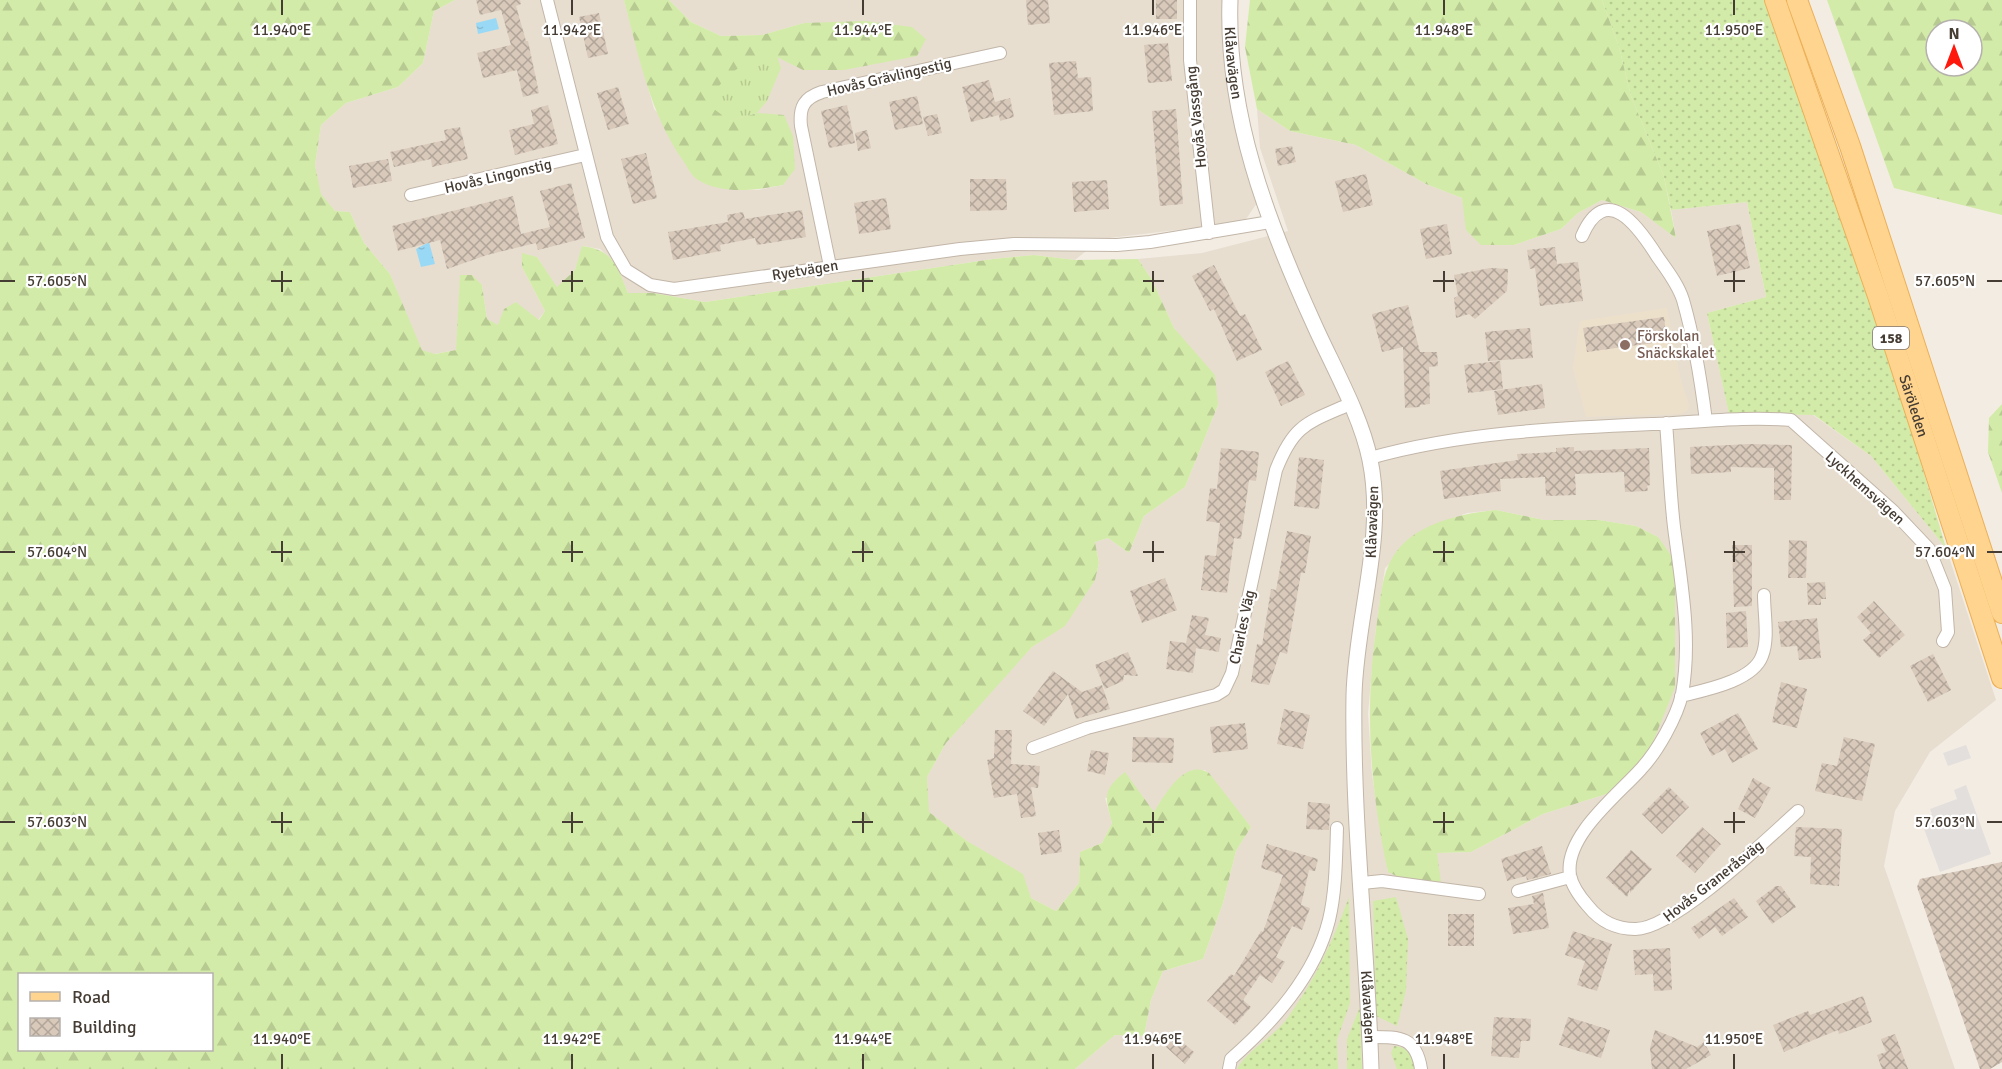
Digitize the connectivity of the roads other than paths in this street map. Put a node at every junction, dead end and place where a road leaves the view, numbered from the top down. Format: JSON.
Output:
{"nodes":[{"id":1,"x":547,"y":0,"type":"edge"},
{"id":2,"x":1190,"y":0,"type":"edge"},
{"id":3,"x":1230,"y":0,"type":"edge"},
{"id":4,"x":1775,"y":0,"type":"edge"},
{"id":5,"x":1797,"y":0,"type":"edge"},
{"id":6,"x":1000,"y":53,"type":"dead end"},
{"id":7,"x":585,"y":155,"type":"junction"},
{"id":8,"x":411,"y":195,"type":"dead end"},
{"id":9,"x":1270,"y":222,"type":"junction"},
{"id":10,"x":1209,"y":233,"type":"junction"},
{"id":11,"x":1582,"y":236,"type":"dead end"},
{"id":12,"x":830,"y":266,"type":"junction"},
{"id":13,"x":1350,"y":404,"type":"junction"},
{"id":14,"x":1706,"y":421,"type":"junction"},
{"id":15,"x":1666,"y":423,"type":"junction"},
{"id":16,"x":1370,"y":458,"type":"junction"},
{"id":17,"x":1764,"y":596,"type":"dead end"},
{"id":18,"x":2002,"y":613,"type":"edge"},
{"id":19,"x":1943,"y":641,"type":"dead end"},
{"id":20,"x":2002,"y":678,"type":"edge"},
{"id":21,"x":1682,"y":696,"type":"junction"},
{"id":22,"x":1033,"y":748,"type":"dead end"},
{"id":23,"x":1798,"y":811,"type":"dead end"},
{"id":24,"x":1337,"y":828,"type":"dead end"},
{"id":25,"x":1570,"y":877,"type":"junction"},
{"id":26,"x":1362,"y":883,"type":"junction"},
{"id":27,"x":1518,"y":891,"type":"dead end"},
{"id":28,"x":1479,"y":894,"type":"dead end"},
{"id":29,"x":1370,"y":1037,"type":"junction"},
{"id":30,"x":1228,"y":1069,"type":"edge"},
{"id":31,"x":1371,"y":1069,"type":"edge"},
{"id":32,"x":1421,"y":1069,"type":"edge"}],
"edges":[{"from":1,"to":7,"type":"street","name":"Ryetvägen"},
{"from":2,"to":10,"type":"street","name":"Hovås Vassgång"},
{"from":3,"to":9,"type":"street","name":"Klåvavägen"},
{"from":4,"to":20,"type":"main road","name":"Säröleden","number":"158"},
{"from":5,"to":18,"type":"main road","name":"Säröleden","number":"158"},
{"from":6,"to":12,"type":"street","name":"Hovås Grävlingestig"},
{"from":7,"to":8,"type":"street","name":"Hovås Lingonstig"},
{"from":7,"to":12,"type":"street","name":"Ryetvägen"},
{"from":9,"to":10,"type":"street","name":"Ryetvägen"},
{"from":9,"to":13,"type":"street","name":"Klåvavägen"},
{"from":10,"to":12,"type":"street","name":"Ryetvägen"},
{"from":11,"to":14,"type":"street"},
{"from":13,"to":16,"type":"street","name":"Klåvavägen"},
{"from":13,"to":22,"type":"street","name":"Charles Väg"},
{"from":14,"to":15,"type":"street","name":"Lyckhemsvägen"},
{"from":14,"to":19,"type":"street","name":"Lyckhemsvägen"},
{"from":15,"to":16,"type":"street","name":"Lyckhemsvägen"},
{"from":15,"to":21,"type":"street"},
{"from":16,"to":26,"type":"street","name":"Klåvavägen"},
{"from":17,"to":21,"type":"street"},
{"from":21,"to":25,"type":"street"},
{"from":23,"to":25,"type":"street","name":"Hovås Graneråsväg"},
{"from":24,"to":30,"type":"street"},
{"from":25,"to":27,"type":"street"},
{"from":26,"to":28,"type":"street"},
{"from":26,"to":29,"type":"street","name":"Klåvavägen"},
{"from":29,"to":31,"type":"street","name":"Klåvavägen"},
{"from":29,"to":32,"type":"street"}]}
